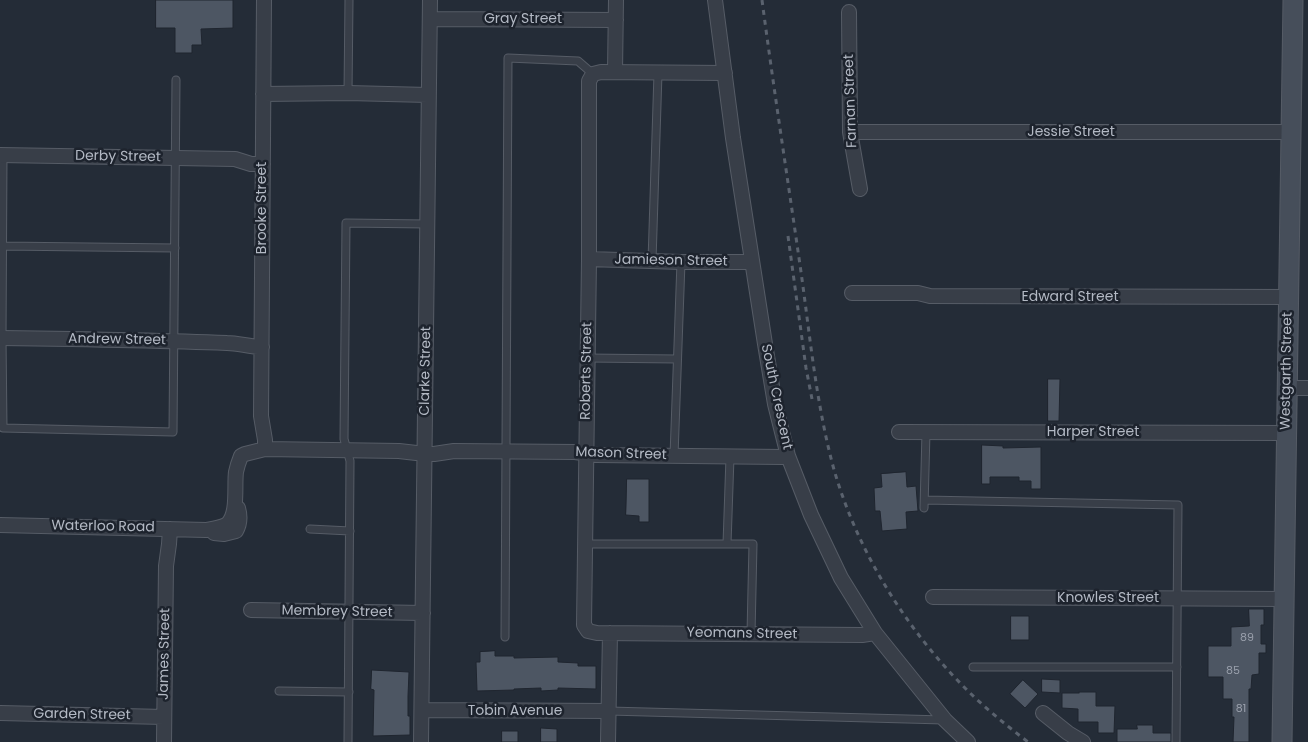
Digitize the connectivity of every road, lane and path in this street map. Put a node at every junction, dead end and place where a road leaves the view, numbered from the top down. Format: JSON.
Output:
{"nodes":[{"id":1,"x":264,"y":0,"type":"edge"},
{"id":2,"x":349,"y":0,"type":"edge"},
{"id":3,"x":430,"y":0,"type":"edge"},
{"id":4,"x":616,"y":0,"type":"edge"},
{"id":5,"x":715,"y":0,"type":"edge"},
{"id":6,"x":1293,"y":0,"type":"edge"},
{"id":7,"x":849,"y":12,"type":"dead end"},
{"id":8,"x":430,"y":19,"type":"junction"},
{"id":9,"x":616,"y":20,"type":"junction"},
{"id":10,"x":615,"y":72,"type":"junction"},
{"id":11,"x":658,"y":73,"type":"junction"},
{"id":12,"x":725,"y":73,"type":"junction"},
{"id":13,"x":593,"y":74,"type":"junction"},
{"id":14,"x":176,"y":80,"type":"dead end"},
{"id":15,"x":348,"y":93,"type":"junction"},
{"id":16,"x":264,"y":94,"type":"junction"},
{"id":17,"x":428,"y":95,"type":"junction"},
{"id":18,"x":850,"y":132,"type":"junction"},
{"id":19,"x":1291,"y":132,"type":"junction"},
{"id":20,"x":2,"y":155,"type":"edge"},
{"id":21,"x":176,"y":158,"type":"junction"},
{"id":22,"x":263,"y":160,"type":"junction"},
{"id":23,"x":860,"y":189,"type":"dead end"},
{"id":24,"x":427,"y":224,"type":"junction"},
{"id":25,"x":2,"y":246,"type":"junction"},
{"id":26,"x":175,"y":248,"type":"junction"},
{"id":27,"x":589,"y":259,"type":"junction"},
{"id":28,"x":652,"y":261,"type":"junction"},
{"id":29,"x":681,"y":262,"type":"junction"},
{"id":30,"x":752,"y":262,"type":"junction"},
{"id":31,"x":852,"y":293,"type":"dead end"},
{"id":32,"x":1288,"y":297,"type":"junction"},
{"id":33,"x":1,"y":338,"type":"edge"},
{"id":34,"x":175,"y":341,"type":"junction"},
{"id":35,"x":262,"y":343,"type":"junction"},
{"id":36,"x":587,"y":358,"type":"junction"},
{"id":37,"x":677,"y":359,"type":"junction"},
{"id":38,"x":1287,"y":388,"type":"junction"},
{"id":39,"x":1308,"y":388,"type":"edge"},
{"id":40,"x":926,"y":431,"type":"junction"},
{"id":41,"x":899,"y":432,"type":"dead end"},
{"id":42,"x":1286,"y":433,"type":"junction"},
{"id":43,"x":259,"y":449,"type":"junction"},
{"id":44,"x":347,"y":450,"type":"junction"},
{"id":45,"x":239,"y":451,"type":"joint"},
{"id":46,"x":425,"y":451,"type":"junction"},
{"id":47,"x":507,"y":452,"type":"junction"},
{"id":48,"x":586,"y":453,"type":"junction"},
{"id":49,"x":674,"y":456,"type":"junction"},
{"id":50,"x":788,"y":456,"type":"junction"},
{"id":51,"x":730,"y":457,"type":"junction"},
{"id":52,"x":0,"y":525,"type":"edge"},
{"id":53,"x":166,"y":529,"type":"junction"},
{"id":54,"x":310,"y":530,"type":"dead end"},
{"id":55,"x":350,"y":530,"type":"junction"},
{"id":56,"x":584,"y":544,"type":"junction"},
{"id":57,"x":727,"y":544,"type":"junction"},
{"id":58,"x":933,"y":597,"type":"dead end"},
{"id":59,"x":1178,"y":598,"type":"junction"},
{"id":60,"x":1284,"y":599,"type":"junction"},
{"id":61,"x":251,"y":610,"type":"dead end"},
{"id":62,"x":350,"y":612,"type":"junction"},
{"id":63,"x":423,"y":613,"type":"junction"},
{"id":64,"x":610,"y":633,"type":"junction"},
{"id":65,"x":875,"y":633,"type":"junction"},
{"id":66,"x":751,"y":634,"type":"junction"},
{"id":67,"x":505,"y":637,"type":"dead end"},
{"id":68,"x":973,"y":667,"type":"dead end"},
{"id":69,"x":1177,"y":667,"type":"junction"},
{"id":70,"x":279,"y":691,"type":"dead end"},
{"id":71,"x":349,"y":692,"type":"junction"},
{"id":72,"x":422,"y":710,"type":"junction"},
{"id":73,"x":609,"y":711,"type":"junction"},
{"id":74,"x":0,"y":713,"type":"edge"},
{"id":75,"x":1043,"y":713,"type":"dead end"},
{"id":76,"x":164,"y":717,"type":"junction"},
{"id":77,"x":945,"y":720,"type":"junction"},
{"id":78,"x":164,"y":742,"type":"edge"},
{"id":79,"x":348,"y":742,"type":"edge"},
{"id":80,"x":421,"y":742,"type":"edge"},
{"id":81,"x":608,"y":742,"type":"edge"},
{"id":82,"x":968,"y":742,"type":"edge"},
{"id":83,"x":1083,"y":742,"type":"edge"},
{"id":84,"x":1176,"y":742,"type":"edge"},
{"id":85,"x":1282,"y":742,"type":"edge"}],
"edges":[{"from":1,"to":16,"type":"street","name":"Brooke Street"},
{"from":2,"to":15,"type":"lane"},
{"from":3,"to":8,"type":"street","name":"Clarke Street"},
{"from":4,"to":9,"type":"street"},
{"from":5,"to":12,"type":"street","name":"South Crescent"},
{"from":6,"to":19,"type":"main road","name":"Westgarth Street"},
{"from":7,"to":18,"type":"street","name":"Farnan Street"},
{"from":8,"to":9,"type":"street","name":"Gray Street"},
{"from":8,"to":17,"type":"street","name":"Clarke Street"},
{"from":9,"to":10,"type":"street"},
{"from":10,"to":11,"type":"street"},
{"from":10,"to":13,"type":"street"},
{"from":11,"to":12,"type":"street"},
{"from":11,"to":28,"type":"lane"},
{"from":12,"to":30,"type":"street","name":"South Crescent"},
{"from":13,"to":27,"type":"street","name":"Roberts Street"},
{"from":13,"to":47,"type":"lane"},
{"from":14,"to":21,"type":"lane"},
{"from":15,"to":16,"type":"street"},
{"from":15,"to":17,"type":"street"},
{"from":16,"to":22,"type":"street","name":"Brooke Street"},
{"from":17,"to":24,"type":"street","name":"Clarke Street"},
{"from":18,"to":19,"type":"street","name":"Jessie Street"},
{"from":18,"to":23,"type":"street","name":"Farnan Street"},
{"from":19,"to":32,"type":"main road","name":"Westgarth Street"},
{"from":20,"to":21,"type":"street","name":"Derby Street"},
{"from":20,"to":25,"type":"lane"},
{"from":21,"to":22,"type":"street","name":"Derby Street"},
{"from":21,"to":26,"type":"lane"},
{"from":22,"to":35,"type":"street","name":"Brooke Street"},
{"from":24,"to":44,"type":"lane"},
{"from":24,"to":46,"type":"street","name":"Clarke Street"},
{"from":25,"to":26,"type":"lane"},
{"from":25,"to":33,"type":"lane"},
{"from":26,"to":34,"type":"lane"},
{"from":27,"to":28,"type":"street","name":"Jamieson Street"},
{"from":27,"to":36,"type":"street","name":"Roberts Street"},
{"from":28,"to":29,"type":"street","name":"Jamieson Street"},
{"from":29,"to":30,"type":"street","name":"Jamieson Street"},
{"from":29,"to":37,"type":"lane"},
{"from":30,"to":50,"type":"street","name":"South Crescent"},
{"from":31,"to":32,"type":"street","name":"Edward Street"},
{"from":32,"to":38,"type":"main road","name":"Westgarth Street"},
{"from":33,"to":34,"type":"street","name":"Andrew Street"},
{"from":33,"to":34,"type":"lane"},
{"from":34,"to":35,"type":"street","name":"Andrew Street"},
{"from":35,"to":43,"type":"street","name":"Brooke Street"},
{"from":36,"to":37,"type":"lane"},
{"from":36,"to":48,"type":"street","name":"Roberts Street"},
{"from":37,"to":49,"type":"lane"},
{"from":38,"to":39,"type":"street"},
{"from":38,"to":42,"type":"main road","name":"Westgarth Street"},
{"from":40,"to":41,"type":"street","name":"Harper Street"},
{"from":40,"to":42,"type":"street","name":"Harper Street"},
{"from":40,"to":59,"type":"lane"},
{"from":42,"to":60,"type":"main road","name":"Westgarth Street"},
{"from":43,"to":44,"type":"street","name":"Mason Street"},
{"from":43,"to":45,"type":"street","name":"Mason Street"},
{"from":44,"to":46,"type":"street","name":"Mason Street"},
{"from":44,"to":55,"type":"lane"},
{"from":45,"to":53,"type":"street","name":"Waterloo Road"},
{"from":46,"to":47,"type":"street","name":"Mason Street"},
{"from":46,"to":63,"type":"street","name":"Clarke Street"},
{"from":47,"to":48,"type":"street","name":"Mason Street"},
{"from":47,"to":67,"type":"lane"},
{"from":48,"to":49,"type":"street","name":"Mason Street"},
{"from":48,"to":56,"type":"street","name":"Roberts Street"},
{"from":49,"to":51,"type":"street","name":"Mason Street"},
{"from":50,"to":51,"type":"street","name":"Mason Street"},
{"from":50,"to":65,"type":"street","name":"South Crescent"},
{"from":51,"to":57,"type":"lane"},
{"from":52,"to":53,"type":"street","name":"Waterloo Road"},
{"from":53,"to":76,"type":"street","name":"James Street"},
{"from":54,"to":55,"type":"lane"},
{"from":55,"to":62,"type":"lane"},
{"from":56,"to":57,"type":"lane"},
{"from":56,"to":64,"type":"street","name":"Roberts Street"},
{"from":57,"to":66,"type":"lane"},
{"from":58,"to":59,"type":"street","name":"Knowles Street"},
{"from":59,"to":60,"type":"street","name":"Knowles Street"},
{"from":59,"to":69,"type":"lane"},
{"from":60,"to":85,"type":"main road","name":"Westgarth Street"},
{"from":61,"to":62,"type":"street","name":"Membrey Street"},
{"from":62,"to":63,"type":"street","name":"Membrey Street"},
{"from":62,"to":71,"type":"lane"},
{"from":63,"to":72,"type":"street","name":"Clarke Street"},
{"from":64,"to":66,"type":"street","name":"Yeomans Street"},
{"from":64,"to":73,"type":"street"},
{"from":65,"to":66,"type":"street","name":"Yeomans Street"},
{"from":65,"to":77,"type":"street","name":"South Crescent"},
{"from":68,"to":69,"type":"lane"},
{"from":69,"to":84,"type":"lane"},
{"from":70,"to":71,"type":"lane"},
{"from":71,"to":79,"type":"lane"},
{"from":72,"to":73,"type":"street","name":"Tobin Avenue"},
{"from":72,"to":80,"type":"street","name":"Clarke Street"},
{"from":73,"to":77,"type":"lane"},
{"from":73,"to":81,"type":"street"},
{"from":74,"to":76,"type":"street","name":"Garden Street"},
{"from":75,"to":83,"type":"street"},
{"from":76,"to":78,"type":"street","name":"James Street"},
{"from":77,"to":82,"type":"street","name":"South Crescent"}]}
